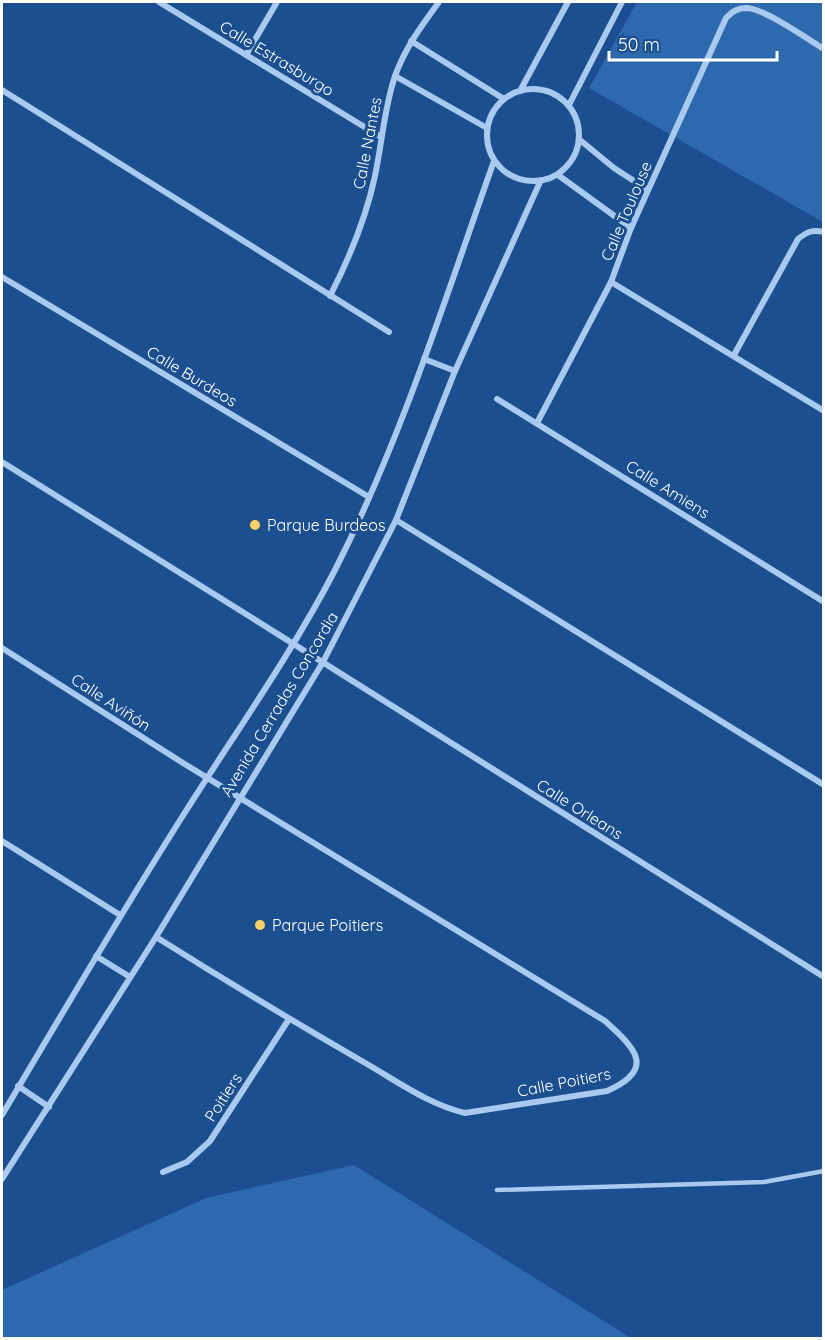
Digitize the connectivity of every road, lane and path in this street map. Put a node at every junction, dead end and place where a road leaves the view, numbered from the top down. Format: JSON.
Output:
{"nodes":[{"id":1,"x":159,"y":2,"type":"edge"},
{"id":2,"x":277,"y":2,"type":"edge"},
{"id":3,"x":439,"y":2,"type":"edge"},
{"id":4,"x":568,"y":2,"type":"edge"},
{"id":5,"x":621,"y":2,"type":"edge"},
{"id":6,"x":411,"y":41,"type":"junction"},
{"id":7,"x":824,"y":49,"type":"edge"},
{"id":8,"x":246,"y":55,"type":"junction"},
{"id":9,"x":395,"y":76,"type":"junction"},
{"id":10,"x":2,"y":90,"type":"edge"},
{"id":11,"x":520,"y":91,"type":"junction"},
{"id":12,"x":504,"y":99,"type":"junction"},
{"id":13,"x":569,"y":105,"type":"junction"},
{"id":14,"x":487,"y":128,"type":"junction"},
{"id":15,"x":381,"y":137,"type":"junction"},
{"id":16,"x":580,"y":140,"type":"junction"},
{"id":17,"x":494,"y":161,"type":"junction"},
{"id":18,"x":558,"y":175,"type":"junction"},
{"id":19,"x":540,"y":182,"type":"junction"},
{"id":20,"x":648,"y":190,"type":"junction"},
{"id":21,"x":631,"y":228,"type":"junction"},
{"id":22,"x":824,"y":232,"type":"edge"},
{"id":23,"x":2,"y":277,"type":"edge"},
{"id":24,"x":611,"y":282,"type":"junction"},
{"id":25,"x":330,"y":296,"type":"junction"},
{"id":26,"x":389,"y":332,"type":"dead end"},
{"id":27,"x":734,"y":355,"type":"junction"},
{"id":28,"x":424,"y":358,"type":"junction"},
{"id":29,"x":455,"y":370,"type":"junction"},
{"id":30,"x":497,"y":399,"type":"dead end"},
{"id":31,"x":824,"y":411,"type":"edge"},
{"id":32,"x":537,"y":423,"type":"junction"},
{"id":33,"x":2,"y":462,"type":"edge"},
{"id":34,"x":369,"y":497,"type":"junction"},
{"id":35,"x":396,"y":520,"type":"junction"},
{"id":36,"x":824,"y":602,"type":"edge"},
{"id":37,"x":294,"y":644,"type":"junction"},
{"id":38,"x":2,"y":648,"type":"edge"},
{"id":39,"x":323,"y":662,"type":"junction"},
{"id":40,"x":207,"y":778,"type":"junction"},
{"id":41,"x":824,"y":785,"type":"edge"},
{"id":42,"x":239,"y":797,"type":"junction"},
{"id":43,"x":2,"y":841,"type":"edge"},
{"id":44,"x":120,"y":915,"type":"junction"},
{"id":45,"x":156,"y":937,"type":"junction"},
{"id":46,"x":96,"y":956,"type":"junction"},
{"id":47,"x":130,"y":976,"type":"junction"},
{"id":48,"x":824,"y":977,"type":"edge"},
{"id":49,"x":289,"y":1019,"type":"junction"},
{"id":50,"x":18,"y":1086,"type":"junction"},
{"id":51,"x":50,"y":1107,"type":"junction"},
{"id":52,"x":2,"y":1115,"type":"edge"},
{"id":53,"x":163,"y":1172,"type":"dead end"},
{"id":54,"x":823,"y":1172,"type":"edge"},
{"id":55,"x":2,"y":1179,"type":"edge"},
{"id":56,"x":497,"y":1190,"type":"dead end"}],
"edges":[{"from":1,"to":8,"type":"street","name":"Calle Estrasburgo"},
{"from":2,"to":8,"type":"street"},
{"from":3,"to":6,"type":"street","name":"Calle Nantes"},
{"from":4,"to":11,"type":"street"},
{"from":5,"to":13,"type":"street"},
{"from":6,"to":9,"type":"street","name":"Calle Nantes"},
{"from":6,"to":12,"type":"street"},
{"from":7,"to":20,"type":"street","name":"Calle Toulouse"},
{"from":8,"to":15,"type":"street","name":"Calle Estrasburgo"},
{"from":9,"to":14,"type":"street"},
{"from":9,"to":15,"type":"street","name":"Calle Nantes"},
{"from":10,"to":25,"type":"street"},
{"from":11,"to":12,"type":"street"},
{"from":11,"to":13,"type":"street"},
{"from":12,"to":14,"type":"street"},
{"from":13,"to":16,"type":"street"},
{"from":14,"to":17,"type":"street"},
{"from":15,"to":25,"type":"street","name":"Calle Nantes"},
{"from":16,"to":18,"type":"street"},
{"from":16,"to":20,"type":"street"},
{"from":17,"to":19,"type":"street"},
{"from":17,"to":28,"type":"street","name":"Avenida Cerradas Concordia"},
{"from":18,"to":19,"type":"street"},
{"from":18,"to":21,"type":"street"},
{"from":19,"to":29,"type":"street","name":"Avenida Cerradas Concordia"},
{"from":20,"to":21,"type":"street","name":"Calle Toulouse"},
{"from":21,"to":24,"type":"street","name":"Calle Toulouse"},
{"from":22,"to":27,"type":"street"},
{"from":23,"to":34,"type":"street","name":"Calle Burdeos"},
{"from":24,"to":27,"type":"street"},
{"from":24,"to":32,"type":"street","name":"Calle Toulouse"},
{"from":25,"to":26,"type":"street"},
{"from":27,"to":31,"type":"street"},
{"from":28,"to":29,"type":"street"},
{"from":28,"to":34,"type":"street","name":"Avenida Cerradas Concordia"},
{"from":29,"to":35,"type":"street","name":"Avenida Cerradas Concordia"},
{"from":30,"to":32,"type":"street","name":"Calle Amiens"},
{"from":32,"to":36,"type":"street","name":"Calle Amiens"},
{"from":33,"to":37,"type":"street"},
{"from":34,"to":37,"type":"street","name":"Avenida Cerradas Concordia"},
{"from":35,"to":39,"type":"street","name":"Avenida Cerradas Concordia"},
{"from":35,"to":41,"type":"street"},
{"from":37,"to":39,"type":"street","name":"Calle Orleans"},
{"from":37,"to":40,"type":"street","name":"Avenida Cerradas Concordia"},
{"from":38,"to":40,"type":"street","name":"Calle Aviñón"},
{"from":39,"to":42,"type":"street","name":"Avenida Cerradas Concordia"},
{"from":39,"to":48,"type":"street","name":"Calle Orleans"},
{"from":40,"to":42,"type":"street","name":"Calle Aviñón"},
{"from":40,"to":44,"type":"street","name":"Avenida Cerradas Concordia"},
{"from":42,"to":45,"type":"street","name":"Avenida Cerradas Concordia"},
{"from":42,"to":49,"type":"street","name":"Calle Poitiers"},
{"from":43,"to":44,"type":"street"},
{"from":44,"to":46,"type":"street","name":"Avenida Cerradas Concordia"},
{"from":45,"to":47,"type":"street","name":"Avenida Cerradas Concordia"},
{"from":45,"to":49,"type":"street","name":"Calle Poitiers"},
{"from":46,"to":47,"type":"street"},
{"from":46,"to":50,"type":"street","name":"Avenida Cerradas Concordia"},
{"from":47,"to":51,"type":"street","name":"Avenida Cerradas Concordia"},
{"from":49,"to":53,"type":"street","name":"Poitiers"},
{"from":50,"to":51,"type":"street"},
{"from":50,"to":52,"type":"street","name":"Avenida Cerradas Concordia"},
{"from":51,"to":55,"type":"street","name":"Avenida Cerradas Concordia"},
{"from":54,"to":56,"type":"lane"}]}
